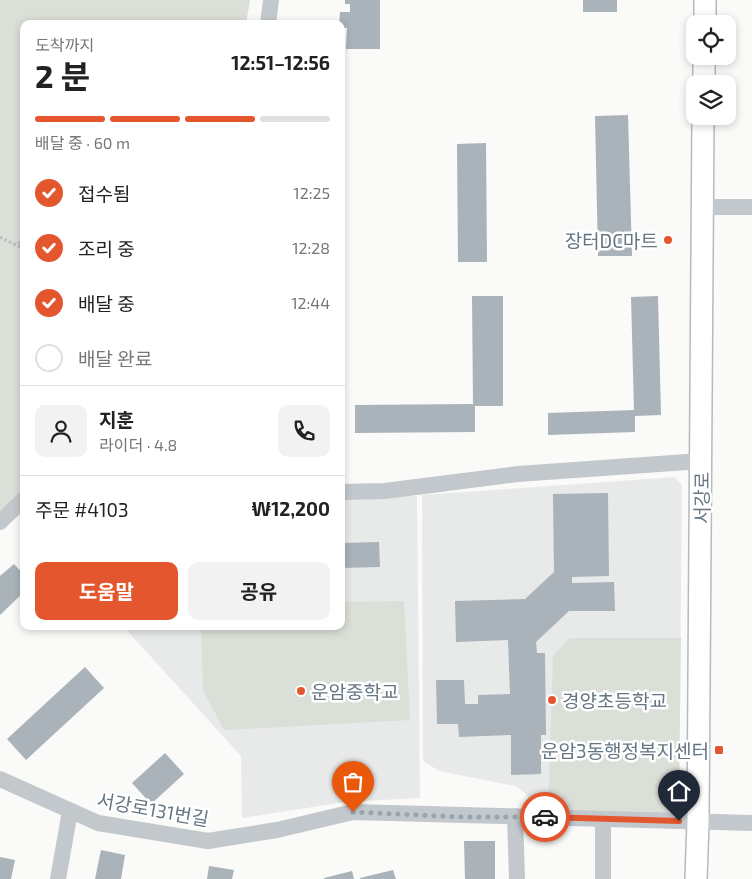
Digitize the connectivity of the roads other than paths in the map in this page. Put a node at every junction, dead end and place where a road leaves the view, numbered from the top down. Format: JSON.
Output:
{"nodes":[{"id":1,"x":271,"y":0,"type":"edge"},
{"id":2,"x":706,"y":0,"type":"edge"},
{"id":3,"x":705,"y":15,"type":"edge"},
{"id":4,"x":268,"y":20,"type":"edge"},
{"id":5,"x":703,"y":125,"type":"edge"},
{"id":6,"x":703,"y":207,"type":"junction"},
{"id":7,"x":752,"y":208,"type":"edge"},
{"id":8,"x":701,"y":461,"type":"junction"},
{"id":9,"x":345,"y":492,"type":"edge"},
{"id":10,"x":20,"y":503,"type":"edge"},
{"id":11,"x":0,"y":522,"type":"edge"},
{"id":12,"x":0,"y":779,"type":"edge"},
{"id":13,"x":70,"y":811,"type":"junction"},
{"id":14,"x":515,"y":816,"type":"junction"},
{"id":15,"x":603,"y":819,"type":"junction"},
{"id":16,"x":698,"y":822,"type":"junction"},
{"id":17,"x":752,"y":823,"type":"edge"},
{"id":18,"x":58,"y":879,"type":"edge"},
{"id":19,"x":517,"y":879,"type":"edge"},
{"id":20,"x":603,"y":879,"type":"edge"},
{"id":21,"x":696,"y":879,"type":"edge"}],
"edges":[{"from":1,"to":4,"type":"street"},
{"from":2,"to":3,"type":"main road"},
{"from":5,"to":6,"type":"main road","name":"서강로"},
{"from":6,"to":7,"type":"street"},
{"from":6,"to":8,"type":"main road","name":"서강로"},
{"from":8,"to":9,"type":"street"},
{"from":8,"to":16,"type":"main road","name":"서강로"},
{"from":10,"to":11,"type":"street"},
{"from":12,"to":13,"type":"street","name":"서강로131번길"},
{"from":13,"to":14,"type":"street","name":"서강로131번길"},
{"from":13,"to":18,"type":"street"},
{"from":14,"to":15,"type":"street","name":"서강로131번길"},
{"from":14,"to":19,"type":"street"},
{"from":15,"to":16,"type":"street","name":"서강로131번길"},
{"from":15,"to":20,"type":"street"},
{"from":16,"to":17,"type":"street","name":"서강로131번길"},
{"from":16,"to":21,"type":"main road","name":"서강로"}]}
